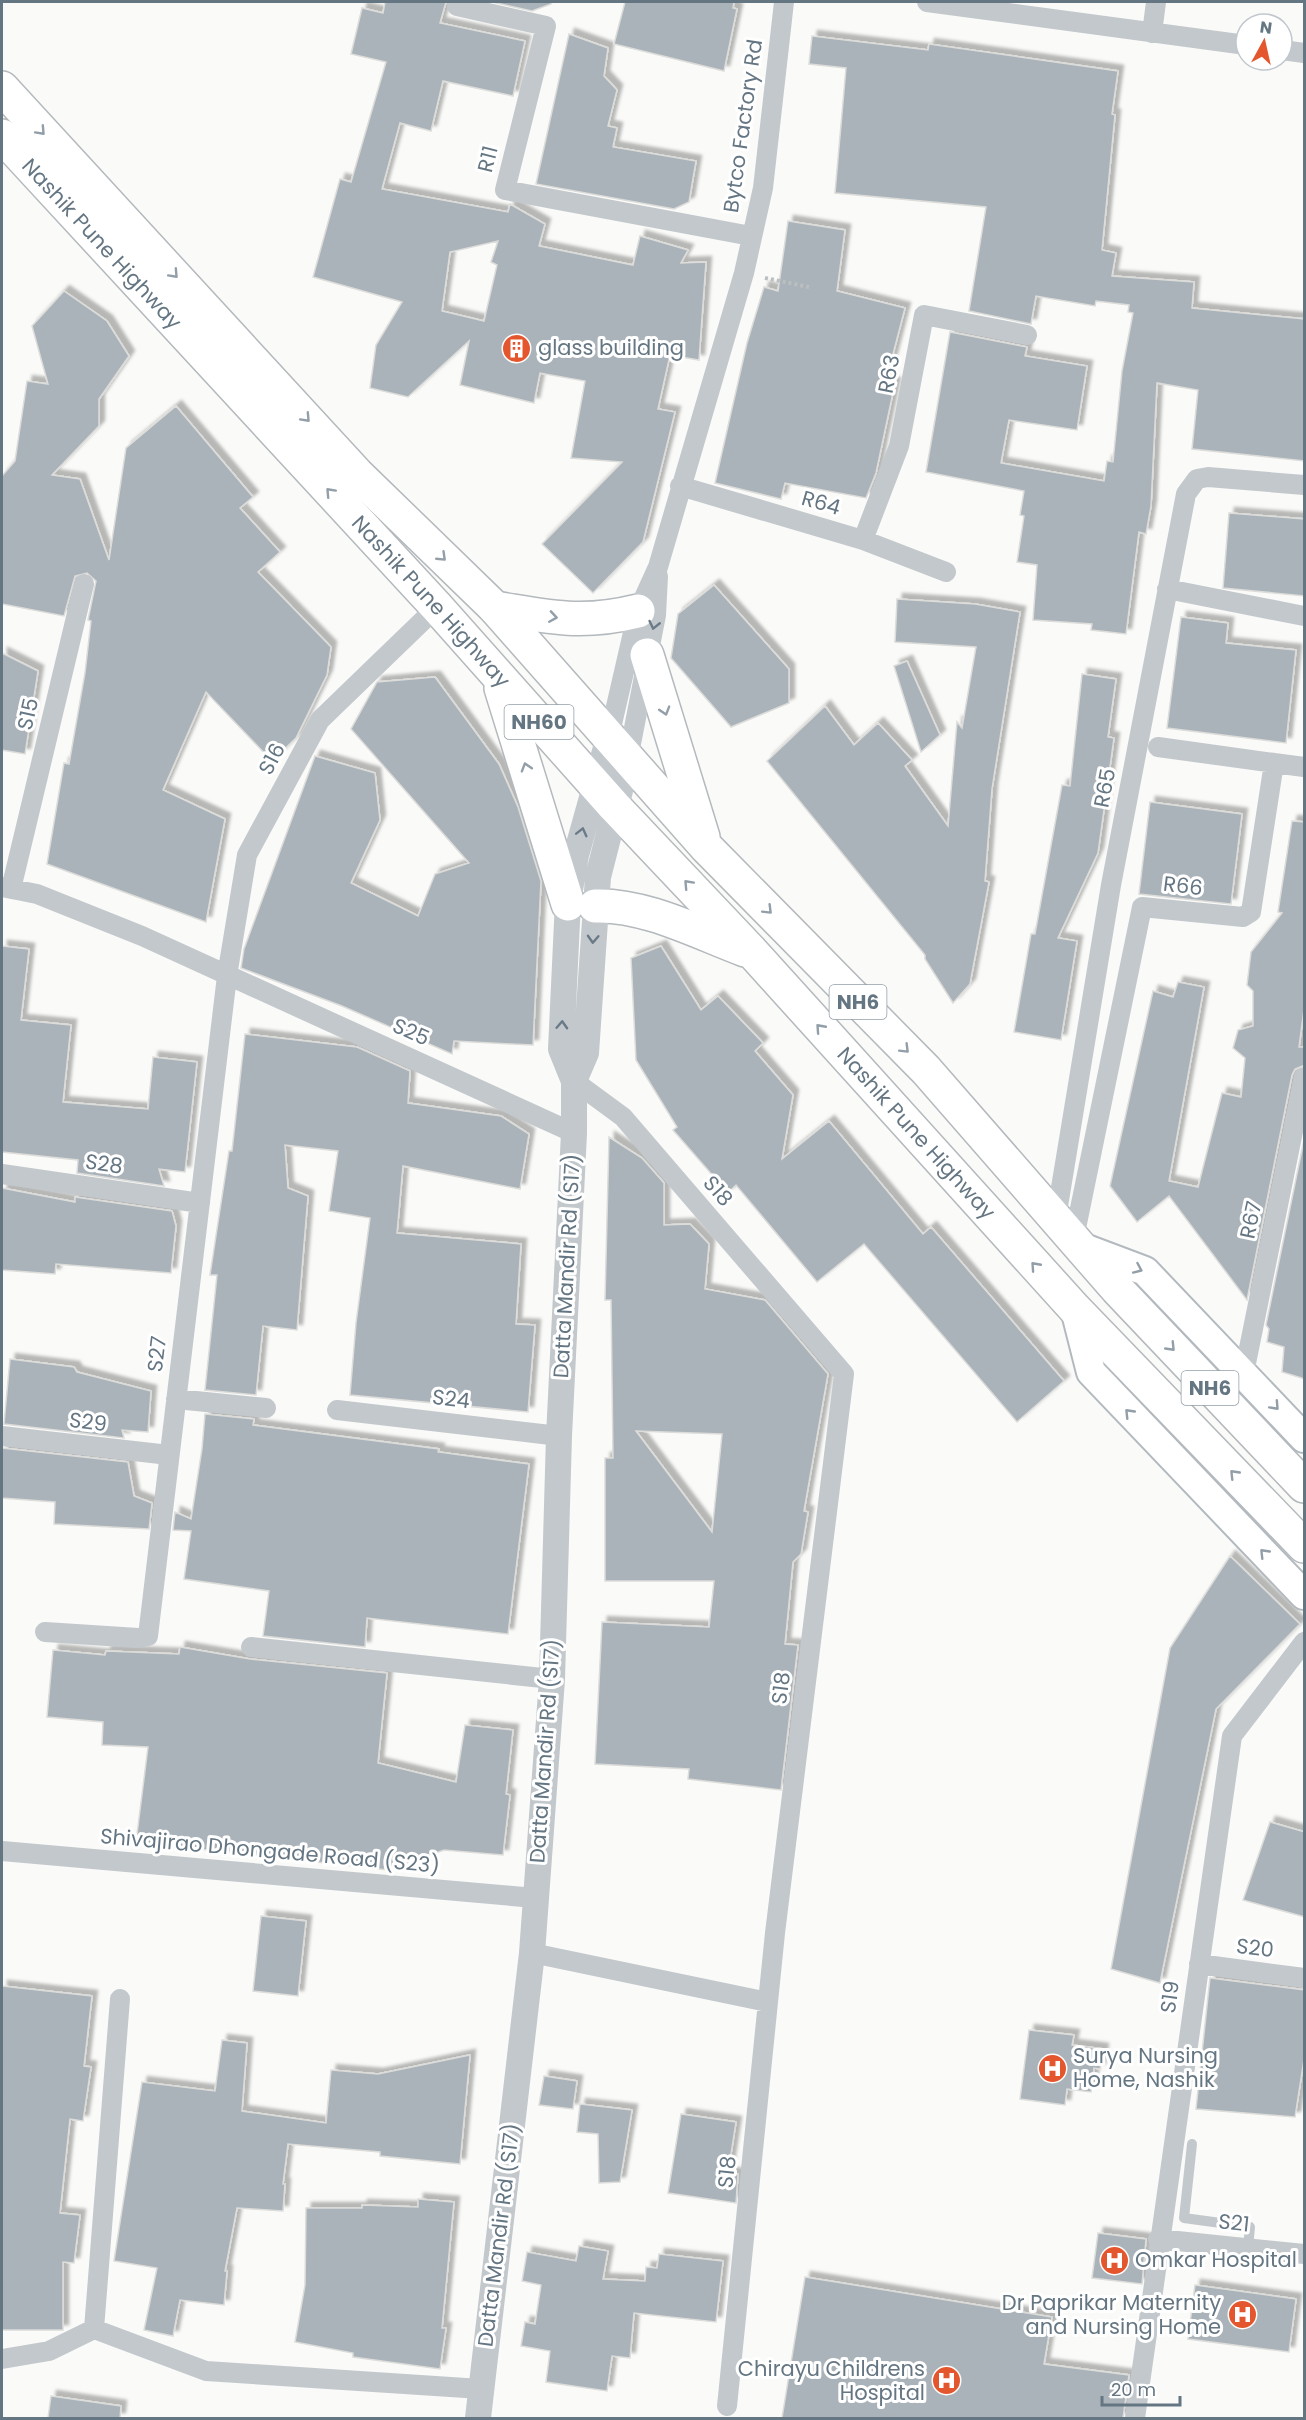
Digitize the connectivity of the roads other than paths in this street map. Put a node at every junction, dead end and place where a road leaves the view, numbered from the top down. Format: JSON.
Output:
{"nodes":[{"id":1,"x":458,"y":2,"type":"edge"},
{"id":2,"x":784,"y":2,"type":"edge"},
{"id":3,"x":927,"y":2,"type":"edge"},
{"id":4,"x":1156,"y":2,"type":"edge"},
{"id":5,"x":1152,"y":33,"type":"junction"},
{"id":6,"x":1234,"y":43,"type":"edge"},
{"id":7,"x":2,"y":88,"type":"edge"},
{"id":8,"x":2,"y":136,"type":"edge"},
{"id":9,"x":751,"y":236,"type":"junction"},
{"id":10,"x":1027,"y":335,"type":"dead end"},
{"id":11,"x":1305,"y":485,"type":"edge"},
{"id":12,"x":680,"y":486,"type":"junction"},
{"id":13,"x":863,"y":540,"type":"junction"},
{"id":14,"x":658,"y":567,"type":"junction"},
{"id":15,"x":946,"y":572,"type":"dead end"},
{"id":16,"x":84,"y":584,"type":"dead end"},
{"id":17,"x":1167,"y":589,"type":"junction"},
{"id":18,"x":436,"y":607,"type":"junction"},
{"id":19,"x":495,"y":608,"type":"junction"},
{"id":20,"x":638,"y":611,"type":"junction"},
{"id":21,"x":1305,"y":616,"type":"edge"},
{"id":22,"x":647,"y":655,"type":"junction"},
{"id":23,"x":497,"y":676,"type":"junction"},
{"id":24,"x":1158,"y":747,"type":"dead end"},
{"id":25,"x":619,"y":748,"type":"junction"},
{"id":26,"x":1274,"y":763,"type":"junction"},
{"id":27,"x":1305,"y":767,"type":"edge"},
{"id":28,"x":604,"y":794,"type":"junction"},
{"id":29,"x":707,"y":848,"type":"junction"},
{"id":30,"x":6,"y":888,"type":"edge"},
{"id":31,"x":1110,"y":901,"type":"junction"},
{"id":32,"x":581,"y":905,"type":"junction"},
{"id":33,"x":1142,"y":907,"type":"junction"},
{"id":34,"x":753,"y":953,"type":"junction"},
{"id":35,"x":227,"y":976,"type":"junction"},
{"id":36,"x":1305,"y":1077,"type":"edge"},
{"id":37,"x":574,"y":1081,"type":"junction"},
{"id":38,"x":574,"y":1133,"type":"junction"},
{"id":39,"x":2,"y":1174,"type":"edge"},
{"id":40,"x":200,"y":1203,"type":"junction"},
{"id":41,"x":1071,"y":1235,"type":"junction"},
{"id":42,"x":1075,"y":1309,"type":"junction"},
{"id":43,"x":1244,"y":1373,"type":"junction"},
{"id":44,"x":176,"y":1399,"type":"junction"},
{"id":45,"x":266,"y":1408,"type":"dead end"},
{"id":46,"x":337,"y":1410,"type":"dead end"},
{"id":47,"x":2,"y":1436,"type":"edge"},
{"id":48,"x":559,"y":1436,"type":"junction"},
{"id":49,"x":1305,"y":1438,"type":"edge"},
{"id":50,"x":169,"y":1455,"type":"junction"},
{"id":51,"x":1305,"y":1486,"type":"edge"},
{"id":52,"x":1305,"y":1546,"type":"edge"},
{"id":53,"x":1305,"y":1595,"type":"edge"},
{"id":54,"x":45,"y":1632,"type":"dead end"},
{"id":55,"x":1305,"y":1642,"type":"edge"},
{"id":56,"x":251,"y":1647,"type":"dead end"},
{"id":57,"x":552,"y":1679,"type":"junction"},
{"id":58,"x":2,"y":1851,"type":"edge"},
{"id":59,"x":535,"y":1898,"type":"junction"},
{"id":60,"x":532,"y":1953,"type":"junction"},
{"id":61,"x":1199,"y":1964,"type":"junction"},
{"id":62,"x":1305,"y":1978,"type":"edge"},
{"id":63,"x":120,"y":1999,"type":"dead end"},
{"id":64,"x":768,"y":2002,"type":"junction"},
{"id":65,"x":1192,"y":2144,"type":"dead end"},
{"id":66,"x":1158,"y":2239,"type":"junction"},
{"id":67,"x":1248,"y":2248,"type":"junction"},
{"id":68,"x":1305,"y":2254,"type":"edge"},
{"id":69,"x":94,"y":2329,"type":"junction"},
{"id":70,"x":2,"y":2359,"type":"edge"},
{"id":71,"x":482,"y":2389,"type":"junction"},
{"id":72,"x":727,"y":2406,"type":"dead end"},
{"id":73,"x":478,"y":2418,"type":"edge"},
{"id":74,"x":1135,"y":2418,"type":"edge"}],
"edges":[{"from":1,"to":9,"type":"street","name":"R11"},
{"from":2,"to":9,"type":"street","name":"Bytco Factory Rd"},
{"from":3,"to":5,"type":"street"},
{"from":4,"to":5,"type":"street"},
{"from":5,"to":6,"type":"street"},
{"from":7,"to":19,"type":"highway","name":"Nashik Pune Highway","number":"NH60","one_way":true},
{"from":18,"to":8,"type":"highway","name":"Nashik Pune Highway","number":"NH60","one_way":true},
{"from":9,"to":12,"type":"street","name":"Bytco Factory Rd"},
{"from":10,"to":13,"type":"street","name":"R63"},
{"from":11,"to":17,"type":"street","name":"R65"},
{"from":12,"to":13,"type":"street","name":"R64"},
{"from":12,"to":14,"type":"street","name":"Bytco Factory Rd"},
{"from":13,"to":15,"type":"street","name":"R64"},
{"from":14,"to":20,"type":"street","name":"Bytco Factory Rd"},
{"from":14,"to":22,"type":"street","name":"Bytco Factory Rd","one_way":true},
{"from":16,"to":30,"type":"street","name":"S15"},
{"from":17,"to":21,"type":"street"},
{"from":17,"to":31,"type":"street","name":"R65"},
{"from":18,"to":23,"type":"highway","name":"Nashik Pune Highway","number":"NH60"},
{"from":18,"to":35,"type":"street","name":"S16"},
{"from":19,"to":20,"type":"highway","one_way":true},
{"from":19,"to":25,"type":"highway","name":"Nashik Pune Highway","number":"NH60"},
{"from":20,"to":25,"type":"street","name":"Bytco Factory Rd"},
{"from":22,"to":25,"type":"street","name":"Bytco Factory Rd"},
{"from":22,"to":29,"type":"highway","one_way":true},
{"from":23,"to":28,"type":"highway","name":"Nashik Pune Highway","number":"NH60"},
{"from":32,"to":23,"type":"highway","one_way":true},
{"from":24,"to":26,"type":"street"},
{"from":25,"to":28,"type":"street","name":"Datta Mandir Rd (S17)"},
{"from":25,"to":29,"type":"highway","name":"Nashik Pune Highway","number":"NH6"},
{"from":26,"to":27,"type":"street"},
{"from":26,"to":33,"type":"street","name":"R66"},
{"from":28,"to":32,"type":"street","name":"Datta Mandir Rd (S17)"},
{"from":34,"to":28,"type":"highway","name":"Nashik Pune Highway","number":"NH60","one_way":true},
{"from":29,"to":41,"type":"highway","name":"Nashik Pune Highway","number":"NH6","one_way":true},
{"from":30,"to":35,"type":"street","name":"S25"},
{"from":31,"to":33,"type":"street"},
{"from":31,"to":41,"type":"street","name":"R65"},
{"from":32,"to":34,"type":"highway"},
{"from":32,"to":37,"type":"street","name":"Datta Mandir Rd (S17)"},
{"from":33,"to":41,"type":"street","name":"R66"},
{"from":42,"to":34,"type":"highway","name":"Nashik Pune Highway","number":"NH60","one_way":true},
{"from":35,"to":38,"type":"street","name":"S25"},
{"from":35,"to":40,"type":"street","name":"S27"},
{"from":36,"to":43,"type":"street","name":"R67"},
{"from":37,"to":38,"type":"street","name":"Datta Mandir Rd (S17)"},
{"from":37,"to":64,"type":"street","name":"S18"},
{"from":38,"to":48,"type":"street","name":"Datta Mandir Rd (S17)"},
{"from":39,"to":40,"type":"street","name":"S28"},
{"from":40,"to":44,"type":"street","name":"S27"},
{"from":41,"to":43,"type":"main road","one_way":true},
{"from":41,"to":51,"type":"highway","number":"NH6","one_way":true},
{"from":52,"to":42,"type":"highway","number":"NH6","one_way":true},
{"from":53,"to":42,"type":"main road","one_way":true},
{"from":43,"to":49,"type":"main road","one_way":true},
{"from":44,"to":45,"type":"street"},
{"from":44,"to":50,"type":"street","name":"S27"},
{"from":46,"to":48,"type":"street","name":"S24"},
{"from":47,"to":50,"type":"street","name":"S29"},
{"from":48,"to":57,"type":"street","name":"Datta Mandir Rd (S17)"},
{"from":50,"to":54,"type":"street","name":"S27"},
{"from":55,"to":61,"type":"street","name":"S19"},
{"from":56,"to":57,"type":"street"},
{"from":57,"to":59,"type":"street","name":"Datta Mandir Rd (S17)"},
{"from":58,"to":59,"type":"street","name":"Shivajirao Dhongade Road (S23)"},
{"from":59,"to":60,"type":"street","name":"Datta Mandir Rd (S17)"},
{"from":60,"to":64,"type":"street"},
{"from":60,"to":71,"type":"street","name":"Datta Mandir Rd (S17)"},
{"from":61,"to":62,"type":"street","name":"S20"},
{"from":61,"to":66,"type":"street","name":"S19"},
{"from":63,"to":69,"type":"street"},
{"from":64,"to":72,"type":"street","name":"S18"},
{"from":65,"to":67,"type":"lane"},
{"from":66,"to":67,"type":"street","name":"S21"},
{"from":66,"to":74,"type":"street","name":"S19"},
{"from":67,"to":68,"type":"street","name":"S21"},
{"from":69,"to":70,"type":"street"},
{"from":69,"to":71,"type":"street"},
{"from":71,"to":73,"type":"street","name":"Datta Mandir Rd (S17)"}]}
